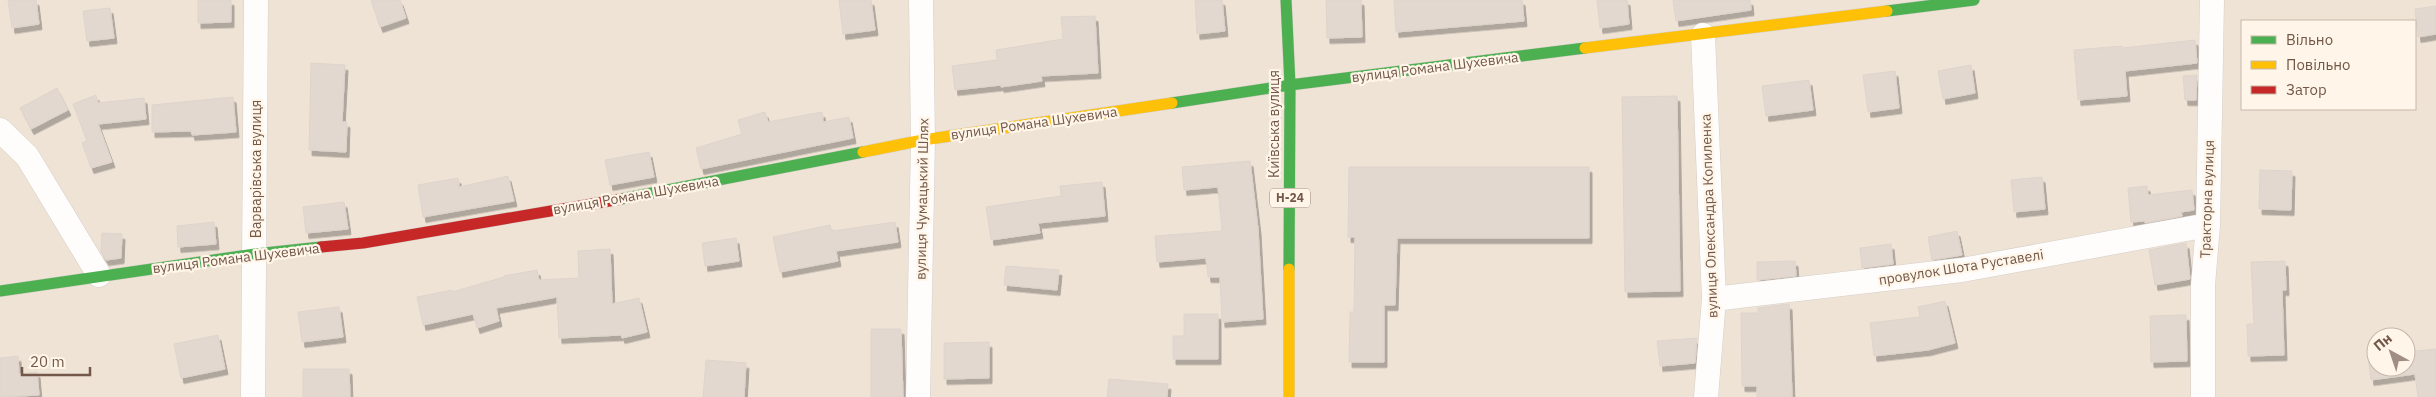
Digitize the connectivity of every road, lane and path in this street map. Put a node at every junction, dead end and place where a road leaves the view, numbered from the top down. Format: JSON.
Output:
{"nodes":[{"id":1,"x":256,"y":0,"type":"edge"},
{"id":2,"x":921,"y":0,"type":"edge"},
{"id":3,"x":1286,"y":0,"type":"edge"},
{"id":4,"x":1974,"y":0,"type":"edge"},
{"id":5,"x":2212,"y":0,"type":"edge"},
{"id":6,"x":1862,"y":7,"type":"edge"},
{"id":7,"x":1703,"y":35,"type":"junction"},
{"id":8,"x":1290,"y":85,"type":"junction"},
{"id":9,"x":0,"y":130,"type":"edge"},
{"id":10,"x":923,"y":140,"type":"junction"},
{"id":11,"x":2208,"y":225,"type":"junction"},
{"id":12,"x":255,"y":254,"type":"junction"},
{"id":13,"x":99,"y":275,"type":"junction"},
{"id":14,"x":0,"y":291,"type":"edge"},
{"id":15,"x":1714,"y":300,"type":"junction"},
{"id":16,"x":253,"y":397,"type":"edge"},
{"id":17,"x":918,"y":397,"type":"edge"},
{"id":18,"x":1289,"y":397,"type":"edge"},
{"id":19,"x":1706,"y":397,"type":"edge"},
{"id":20,"x":2203,"y":397,"type":"edge"}],
"edges":[{"from":1,"to":12,"type":"street","name":"Варварівська вулиця"},
{"from":2,"to":10,"type":"street","name":"вулиця Чумацький Шлях"},
{"from":3,"to":8,"type":"street","name":"Київська вулиця","number":"Н-24"},
{"from":4,"to":6,"type":"street","name":"вулиця Романа Шухевича"},
{"from":5,"to":11,"type":"street","name":"Тракторна вулиця"},
{"from":6,"to":7,"type":"street","name":"вулиця Романа Шухевича"},
{"from":7,"to":8,"type":"street","name":"вулиця Романа Шухевича"},
{"from":7,"to":15,"type":"street","name":"вулиця Олександра Копиленка"},
{"from":8,"to":10,"type":"street","name":"вулиця Романа Шухевича"},
{"from":8,"to":18,"type":"street","name":"Київська вулиця","number":"Н-24"},
{"from":9,"to":13,"type":"street"},
{"from":10,"to":12,"type":"street","name":"вулиця Романа Шухевича"},
{"from":10,"to":17,"type":"street","name":"вулиця Чумацький Шлях"},
{"from":11,"to":15,"type":"street","name":"провулок Шота Руставелі"},
{"from":11,"to":20,"type":"street","name":"Тракторна вулиця"},
{"from":12,"to":13,"type":"street","name":"вулиця Романа Шухевича"},
{"from":12,"to":16,"type":"street","name":"Варварівська вулиця"},
{"from":13,"to":14,"type":"street","name":"вулиця Романа Шухевича"},
{"from":15,"to":19,"type":"street","name":"вулиця Олександра Копиленка"}]}
